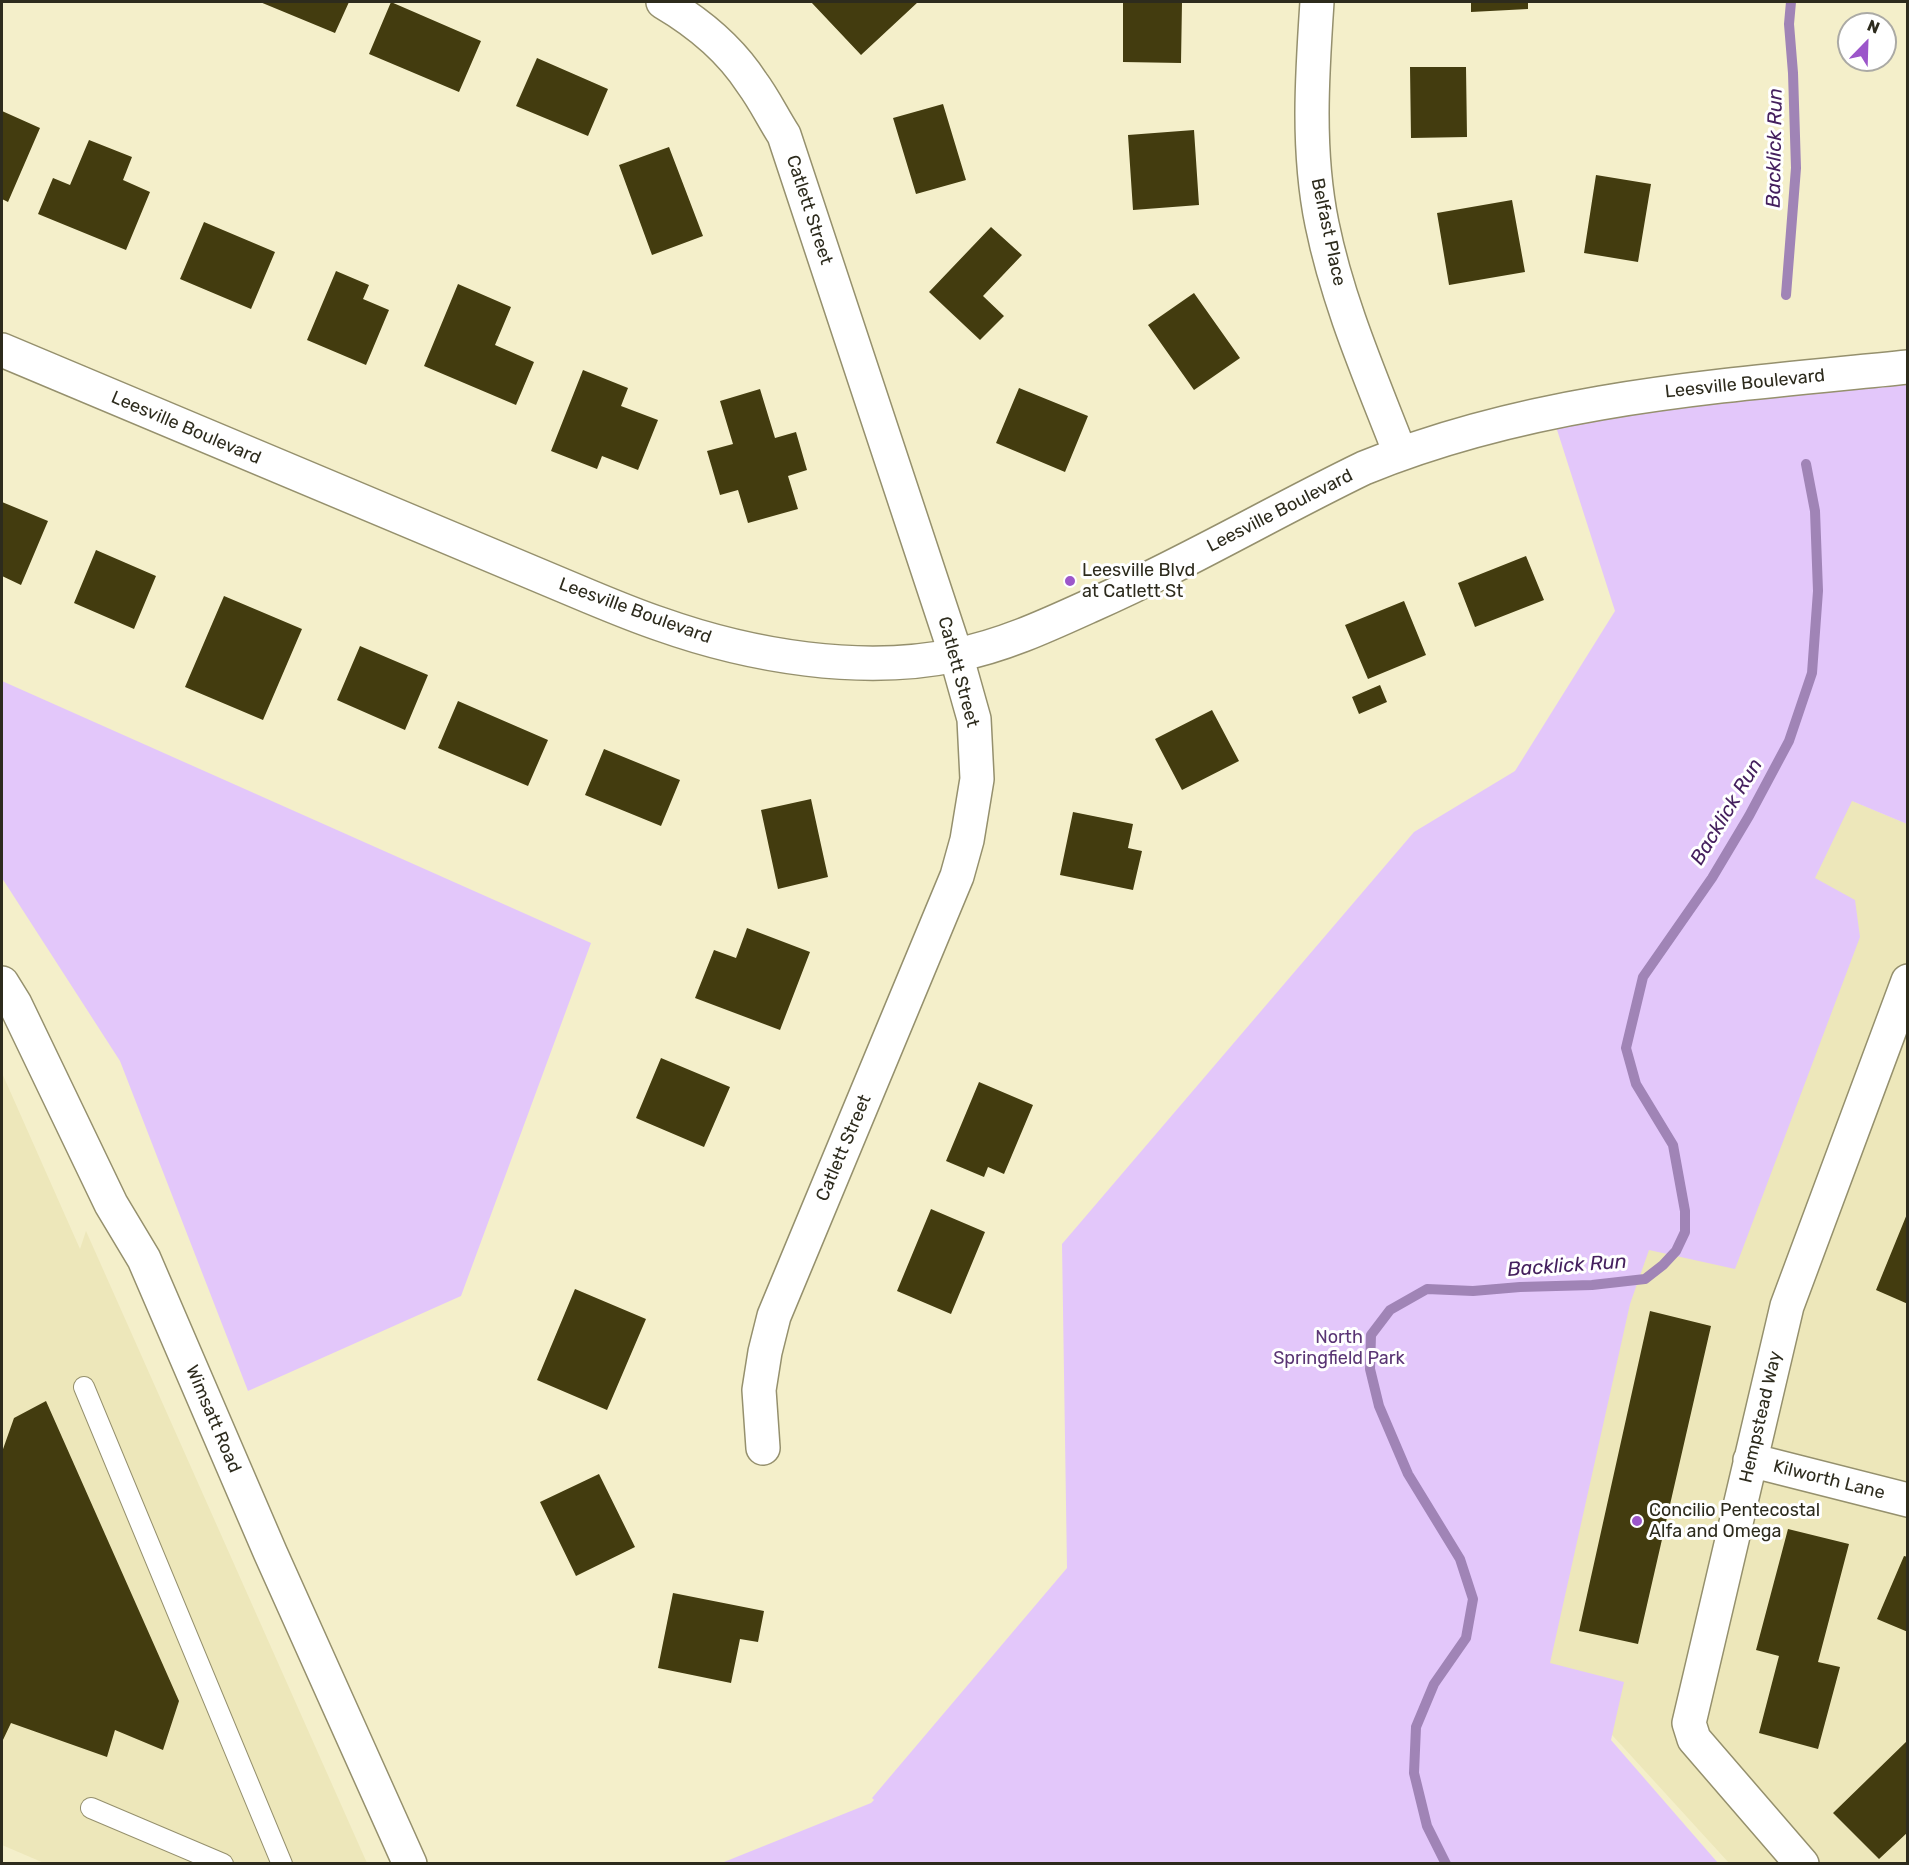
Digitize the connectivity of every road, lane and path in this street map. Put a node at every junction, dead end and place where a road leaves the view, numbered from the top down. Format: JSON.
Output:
{"nodes":[{"id":1,"x":663,"y":2,"type":"edge"},
{"id":2,"x":1317,"y":2,"type":"edge"},
{"id":3,"x":2,"y":350,"type":"edge"},
{"id":4,"x":1908,"y":367,"type":"edge"},
{"id":5,"x":1400,"y":453,"type":"junction"},
{"id":6,"x":956,"y":655,"type":"junction"},
{"id":7,"x":1908,"y":981,"type":"edge"},
{"id":8,"x":2,"y":983,"type":"edge"},
{"id":9,"x":84,"y":1387,"type":"dead end"},
{"id":10,"x":763,"y":1448,"type":"dead end"},
{"id":11,"x":1750,"y":1460,"type":"junction"},
{"id":12,"x":1906,"y":1493,"type":"edge"},
{"id":13,"x":91,"y":1808,"type":"dead end"},
{"id":14,"x":223,"y":1863,"type":"edge"},
{"id":15,"x":282,"y":1863,"type":"edge"},
{"id":16,"x":410,"y":1863,"type":"edge"},
{"id":17,"x":1802,"y":1863,"type":"edge"}],
"edges":[{"from":1,"to":6,"type":"street","name":"Catlett Street"},
{"from":2,"to":5,"type":"street","name":"Belfast Place"},
{"from":3,"to":6,"type":"street","name":"Leesville Boulevard"},
{"from":4,"to":5,"type":"street","name":"Leesville Boulevard"},
{"from":5,"to":6,"type":"street","name":"Leesville Boulevard"},
{"from":6,"to":10,"type":"street","name":"Catlett Street"},
{"from":7,"to":11,"type":"street","name":"Hempstead Way"},
{"from":8,"to":16,"type":"street","name":"Wimsatt Road"},
{"from":9,"to":15,"type":"lane"},
{"from":11,"to":12,"type":"street","name":"Kilworth Lane"},
{"from":11,"to":17,"type":"street","name":"Hempstead Way"},
{"from":13,"to":14,"type":"lane"}]}
